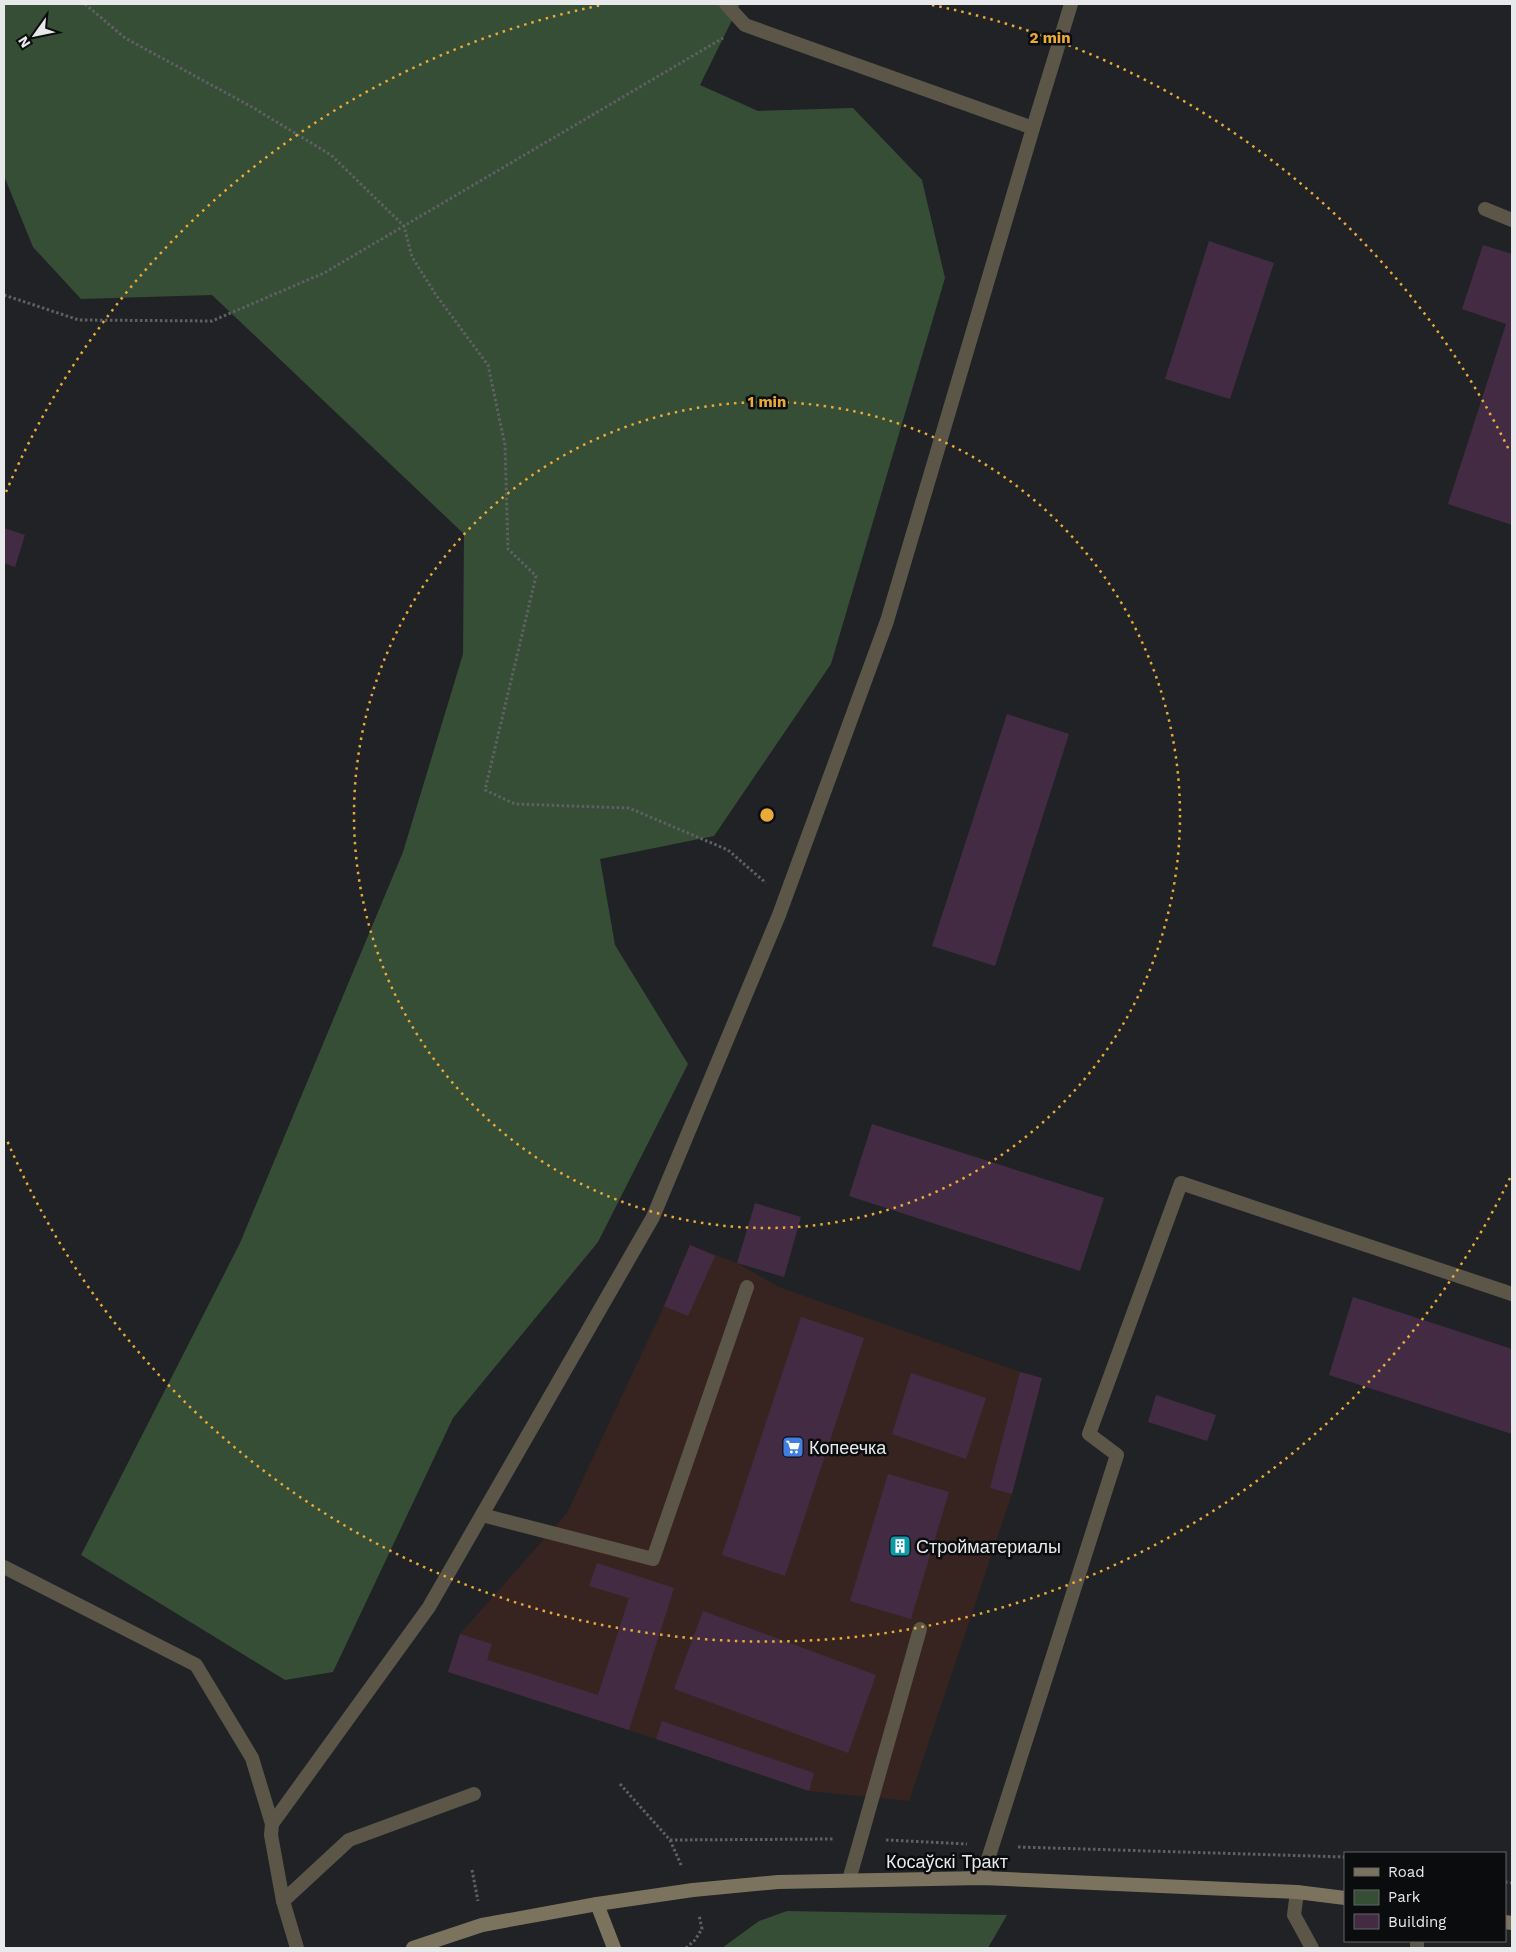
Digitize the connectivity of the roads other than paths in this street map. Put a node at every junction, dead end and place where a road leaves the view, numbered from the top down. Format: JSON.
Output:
{"nodes":[{"id":1,"x":726,"y":4,"type":"edge"},
{"id":2,"x":1071,"y":4,"type":"edge"},
{"id":3,"x":1033,"y":128,"type":"junction"},
{"id":4,"x":1484,"y":209,"type":"dead end"},
{"id":5,"x":1512,"y":220,"type":"edge"},
{"id":6,"x":747,"y":1287,"type":"dead end"},
{"id":7,"x":1512,"y":1294,"type":"edge"},
{"id":8,"x":482,"y":1515,"type":"junction"},
{"id":9,"x":4,"y":1567,"type":"edge"},
{"id":10,"x":920,"y":1628,"type":"dead end"},
{"id":11,"x":474,"y":1794,"type":"dead end"},
{"id":12,"x":272,"y":1824,"type":"junction"},
{"id":13,"x":982,"y":1878,"type":"junction"},
{"id":14,"x":849,"y":1880,"type":"junction"},
{"id":15,"x":1297,"y":1892,"type":"junction"},
{"id":16,"x":1344,"y":1898,"type":"edge"},
{"id":17,"x":283,"y":1901,"type":"junction"},
{"id":18,"x":597,"y":1904,"type":"junction"},
{"id":19,"x":297,"y":1948,"type":"edge"},
{"id":20,"x":413,"y":1948,"type":"edge"},
{"id":21,"x":614,"y":1948,"type":"edge"},
{"id":22,"x":1312,"y":1948,"type":"edge"}],
"edges":[{"from":1,"to":3,"type":"lane"},
{"from":2,"to":3,"type":"lane"},
{"from":3,"to":8,"type":"lane"},
{"from":4,"to":5,"type":"lane"},
{"from":6,"to":8,"type":"lane"},
{"from":7,"to":13,"type":"lane"},
{"from":8,"to":12,"type":"lane"},
{"from":9,"to":12,"type":"lane"},
{"from":10,"to":14,"type":"lane"},
{"from":11,"to":17,"type":"lane"},
{"from":12,"to":17,"type":"lane"},
{"from":13,"to":14,"type":"main road","name":"Косаўскі Тракт"},
{"from":13,"to":15,"type":"main road","name":"Косаўскі Тракт"},
{"from":14,"to":18,"type":"main road","name":"Косаўскі Тракт"},
{"from":15,"to":16,"type":"main road","name":"Косаўскі Тракт"},
{"from":15,"to":22,"type":"lane"},
{"from":17,"to":19,"type":"lane"},
{"from":18,"to":20,"type":"main road","name":"Косаўскі Тракт"},
{"from":18,"to":21,"type":"main road"}]}
